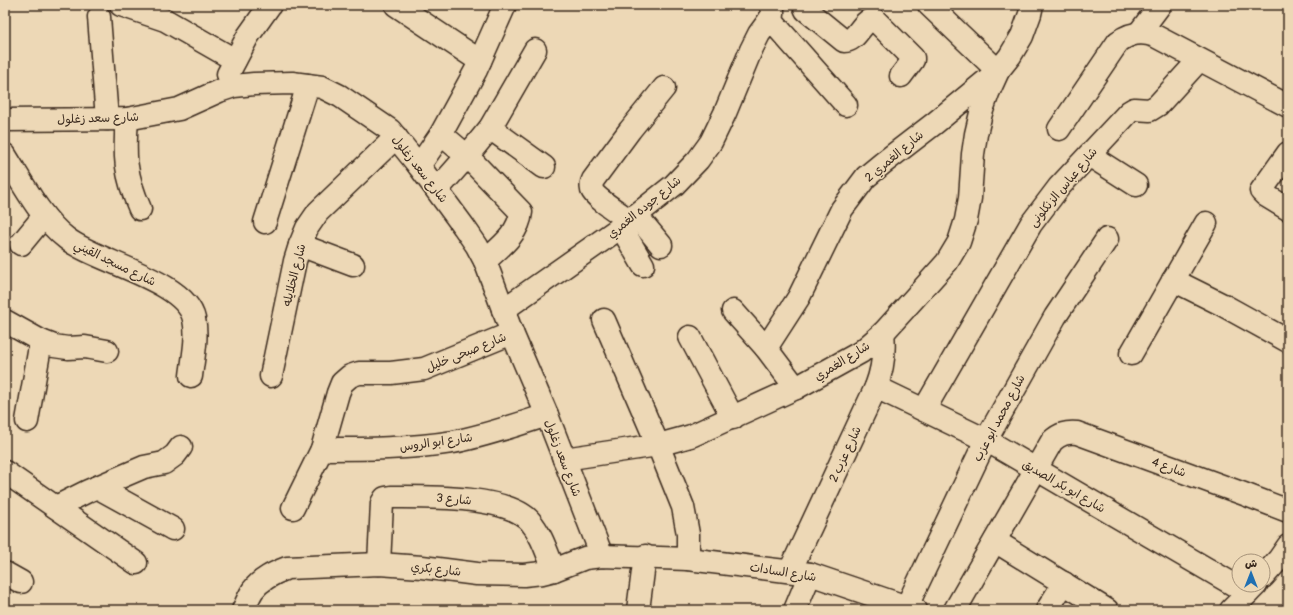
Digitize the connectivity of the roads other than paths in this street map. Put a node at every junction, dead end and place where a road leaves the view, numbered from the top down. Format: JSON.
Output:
{"nodes":[{"id":1,"x":121,"y":5,"type":"edge"},
{"id":2,"x":270,"y":5,"type":"edge"},
{"id":3,"x":396,"y":5,"type":"edge"},
{"id":4,"x":505,"y":5,"type":"edge"},
{"id":5,"x":804,"y":5,"type":"edge"},
{"id":6,"x":929,"y":5,"type":"edge"},
{"id":7,"x":1032,"y":5,"type":"edge"},
{"id":8,"x":1160,"y":5,"type":"edge"},
{"id":9,"x":770,"y":12,"type":"edge"},
{"id":10,"x":99,"y":17,"type":"dead end"},
{"id":11,"x":1139,"y":32,"type":"junction"},
{"id":12,"x":535,"y":50,"type":"dead end"},
{"id":13,"x":235,"y":60,"type":"junction"},
{"id":14,"x":1198,"y":60,"type":"junction"},
{"id":15,"x":480,"y":61,"type":"junction"},
{"id":16,"x":998,"y":71,"type":"junction"},
{"id":17,"x":901,"y":76,"type":"dead end"},
{"id":18,"x":308,"y":85,"type":"junction"},
{"id":19,"x":664,"y":88,"type":"dead end"},
{"id":20,"x":218,"y":91,"type":"junction"},
{"id":21,"x":846,"y":105,"type":"dead end"},
{"id":22,"x":1288,"y":106,"type":"edge"},
{"id":23,"x":117,"y":119,"type":"junction"},
{"id":24,"x":5,"y":120,"type":"edge"},
{"id":25,"x":490,"y":128,"type":"junction"},
{"id":26,"x":1059,"y":129,"type":"dead end"},
{"id":27,"x":441,"y":134,"type":"junction"},
{"id":28,"x":396,"y":137,"type":"junction"},
{"id":29,"x":1288,"y":153,"type":"edge"},
{"id":30,"x":5,"y":155,"type":"edge"},
{"id":31,"x":1089,"y":155,"type":"junction"},
{"id":32,"x":468,"y":156,"type":"junction"},
{"id":33,"x":419,"y":166,"type":"junction"},
{"id":34,"x":544,"y":167,"type":"dead end"},
{"id":35,"x":1136,"y":185,"type":"dead end"},
{"id":36,"x":437,"y":190,"type":"junction"},
{"id":37,"x":140,"y":209,"type":"dead end"},
{"id":38,"x":1288,"y":209,"type":"edge"},
{"id":39,"x":44,"y":216,"type":"junction"},
{"id":40,"x":628,"y":221,"type":"junction"},
{"id":41,"x":265,"y":222,"type":"dead end"},
{"id":42,"x":1206,"y":224,"type":"dead end"},
{"id":43,"x":1107,"y":238,"type":"dead end"},
{"id":44,"x":21,"y":244,"type":"dead end"},
{"id":45,"x":661,"y":245,"type":"dead end"},
{"id":46,"x":300,"y":246,"type":"junction"},
{"id":47,"x":485,"y":261,"type":"junction"},
{"id":48,"x":353,"y":265,"type":"dead end"},
{"id":49,"x":644,"y":265,"type":"dead end"},
{"id":50,"x":1173,"y":280,"type":"junction"},
{"id":51,"x":503,"y":310,"type":"junction"},
{"id":52,"x":733,"y":311,"type":"dead end"},
{"id":53,"x":604,"y":320,"type":"dead end"},
{"id":54,"x":5,"y":322,"type":"edge"},
{"id":55,"x":512,"y":333,"type":"junction"},
{"id":56,"x":883,"y":333,"type":"junction"},
{"id":57,"x":690,"y":337,"type":"dead end"},
{"id":58,"x":41,"y":341,"type":"junction"},
{"id":59,"x":1288,"y":341,"type":"edge"},
{"id":60,"x":766,"y":348,"type":"junction"},
{"id":61,"x":107,"y":351,"type":"dead end"},
{"id":62,"x":1131,"y":354,"type":"dead end"},
{"id":63,"x":191,"y":376,"type":"dead end"},
{"id":64,"x":271,"y":376,"type":"dead end"},
{"id":65,"x":876,"y":387,"type":"junction"},
{"id":66,"x":796,"y":388,"type":"junction"},
{"id":67,"x":924,"y":410,"type":"junction"},
{"id":68,"x":547,"y":416,"type":"junction"},
{"id":69,"x":733,"y":418,"type":"junction"},
{"id":70,"x":27,"y":421,"type":"dead end"},
{"id":71,"x":986,"y":440,"type":"junction"},
{"id":72,"x":658,"y":445,"type":"junction"},
{"id":73,"x":181,"y":447,"type":"dead end"},
{"id":74,"x":322,"y":449,"type":"junction"},
{"id":75,"x":564,"y":459,"type":"junction"},
{"id":76,"x":1036,"y":469,"type":"junction"},
{"id":77,"x":5,"y":472,"type":"edge"},
{"id":78,"x":97,"y":487,"type":"junction"},
{"id":79,"x":56,"y":507,"type":"junction"},
{"id":80,"x":293,"y":508,"type":"dead end"},
{"id":81,"x":1288,"y":511,"type":"edge"},
{"id":82,"x":173,"y":529,"type":"dead end"},
{"id":83,"x":995,"y":541,"type":"junction"},
{"id":84,"x":602,"y":556,"type":"junction"},
{"id":85,"x":645,"y":556,"type":"junction"},
{"id":86,"x":1285,"y":558,"type":"edge"},
{"id":87,"x":688,"y":559,"type":"junction"},
{"id":88,"x":136,"y":563,"type":"dead end"},
{"id":89,"x":379,"y":564,"type":"junction"},
{"id":90,"x":554,"y":570,"type":"junction"},
{"id":91,"x":1271,"y":570,"type":"edge"},
{"id":92,"x":800,"y":573,"type":"junction"},
{"id":93,"x":1231,"y":577,"type":"edge"},
{"id":94,"x":1064,"y":583,"type":"junction"},
{"id":95,"x":1248,"y":593,"type":"edge"},
{"id":96,"x":908,"y":609,"type":"edge"},
{"id":97,"x":243,"y":610,"type":"edge"},
{"id":98,"x":638,"y":610,"type":"edge"},
{"id":99,"x":795,"y":610,"type":"edge"},
{"id":100,"x":955,"y":610,"type":"edge"},
{"id":101,"x":1047,"y":610,"type":"edge"},
{"id":102,"x":1107,"y":610,"type":"edge"},
{"id":103,"x":1231,"y":610,"type":"edge"}],
"edges":[{"from":1,"to":13,"type":"street"},
{"from":2,"to":13,"type":"street"},
{"from":3,"to":15,"type":"street"},
{"from":4,"to":15,"type":"street"},
{"from":5,"to":17,"type":"street"},
{"from":6,"to":16,"type":"street"},
{"from":7,"to":16,"type":"street","name":"شارع الغمري 2"},
{"from":8,"to":11,"type":"street"},
{"from":9,"to":21,"type":"street"},
{"from":9,"to":40,"type":"street","name":"شارع جوده الغمري"},
{"from":10,"to":23,"type":"street"},
{"from":11,"to":14,"type":"street"},
{"from":11,"to":26,"type":"street"},
{"from":12,"to":25,"type":"street"},
{"from":13,"to":20,"type":"street"},
{"from":14,"to":22,"type":"street"},
{"from":14,"to":31,"type":"street","name":"شارع عباس الزنكلونى"},
{"from":15,"to":27,"type":"street"},
{"from":16,"to":56,"type":"street","name":"شارع الغمري"},
{"from":16,"to":60,"type":"street","name":"شارع الغمري 2"},
{"from":18,"to":20,"type":"street","name":"شارع سعد زغلول"},
{"from":18,"to":28,"type":"street","name":"شارع سعد زغلول"},
{"from":18,"to":41,"type":"street"},
{"from":19,"to":40,"type":"street"},
{"from":20,"to":23,"type":"street","name":"شارع سعد زغلول"},
{"from":23,"to":24,"type":"street","name":"شارع سعد زغلول"},
{"from":23,"to":37,"type":"street"},
{"from":25,"to":32,"type":"street"},
{"from":25,"to":34,"type":"street"},
{"from":27,"to":32,"type":"street"},
{"from":27,"to":33,"type":"street"},
{"from":28,"to":33,"type":"street","name":"شارع سعد زغلول"},
{"from":28,"to":46,"type":"street","name":"شارع الخلايله"},
{"from":29,"to":38,"type":"street"},
{"from":30,"to":39,"type":"street","name":"شارع مسجد القيني"},
{"from":31,"to":35,"type":"street"},
{"from":31,"to":67,"type":"street","name":"شارع عباس الزنكلونى"},
{"from":32,"to":36,"type":"street"},
{"from":32,"to":47,"type":"street"},
{"from":33,"to":36,"type":"street","name":"شارع سعد زغلول"},
{"from":36,"to":47,"type":"street","name":"شارع سعد زغلول"},
{"from":39,"to":44,"type":"street"},
{"from":39,"to":63,"type":"street","name":"شارع مسجد القيني"},
{"from":40,"to":45,"type":"street"},
{"from":40,"to":49,"type":"street"},
{"from":40,"to":51,"type":"street","name":"شارع جوده الغمري"},
{"from":42,"to":50,"type":"street"},
{"from":43,"to":71,"type":"street","name":"شارع محمد ابو عزب"},
{"from":46,"to":48,"type":"street"},
{"from":46,"to":64,"type":"street","name":"شارع الخلايله"},
{"from":47,"to":51,"type":"street","name":"شارع سعد زغلول"},
{"from":50,"to":59,"type":"street"},
{"from":50,"to":62,"type":"street"},
{"from":51,"to":55,"type":"street","name":"شارع سعد زغلول"},
{"from":52,"to":60,"type":"street"},
{"from":53,"to":72,"type":"street"},
{"from":54,"to":58,"type":"street"},
{"from":55,"to":68,"type":"street","name":"شارع سعد زغلول"},
{"from":55,"to":74,"type":"street","name":"شارع صبحى خليل"},
{"from":56,"to":65,"type":"street","name":"شارع عزب 2"},
{"from":56,"to":66,"type":"street","name":"شارع الغمري"},
{"from":57,"to":69,"type":"street"},
{"from":58,"to":61,"type":"street"},
{"from":58,"to":70,"type":"street"},
{"from":60,"to":66,"type":"street"},
{"from":65,"to":67,"type":"street","name":"شارع ابو بكر الصديق"},
{"from":65,"to":92,"type":"street","name":"شارع عزب 2"},
{"from":66,"to":69,"type":"street","name":"شارع الغمري"},
{"from":67,"to":71,"type":"street","name":"شارع ابو بكر الصديق"},
{"from":68,"to":74,"type":"street","name":"شارع ابو الروس"},
{"from":68,"to":75,"type":"street","name":"شارع سعد زغلول"},
{"from":69,"to":72,"type":"street","name":"شارع الغمري"},
{"from":71,"to":76,"type":"street","name":"شارع ابو بكر الصديق"},
{"from":71,"to":96,"type":"street","name":"شارع محمد ابو عزب"},
{"from":72,"to":75,"type":"street","name":"شارع الغمري"},
{"from":72,"to":87,"type":"street"},
{"from":73,"to":78,"type":"street"},
{"from":74,"to":80,"type":"street","name":"شارع صبحى خليل"},
{"from":75,"to":84,"type":"street","name":"شارع سعد زغلول"},
{"from":76,"to":81,"type":"street","name":"شارع 4"},
{"from":76,"to":83,"type":"street"},
{"from":76,"to":93,"type":"street","name":"شارع ابو بكر الصديق"},
{"from":77,"to":79,"type":"street"},
{"from":78,"to":79,"type":"street"},
{"from":78,"to":82,"type":"street"},
{"from":79,"to":88,"type":"street"},
{"from":83,"to":94,"type":"street"},
{"from":83,"to":100,"type":"street"},
{"from":84,"to":85,"type":"street","name":"شارع بكري"},
{"from":84,"to":90,"type":"street","name":"شارع بكري"},
{"from":85,"to":87,"type":"street","name":"شارع السادات"},
{"from":85,"to":98,"type":"street"},
{"from":86,"to":91,"type":"street"},
{"from":87,"to":92,"type":"street","name":"شارع السادات"},
{"from":89,"to":90,"type":"street","name":"شارع بكري"},
{"from":89,"to":90,"type":"street","name":"شارع 3"},
{"from":89,"to":97,"type":"street","name":"شارع بكري"},
{"from":92,"to":96,"type":"street","name":"شارع السادات"},
{"from":92,"to":99,"type":"street","name":"شارع عزب 2"},
{"from":94,"to":101,"type":"street"},
{"from":94,"to":102,"type":"street"},
{"from":95,"to":103,"type":"street"}]}
